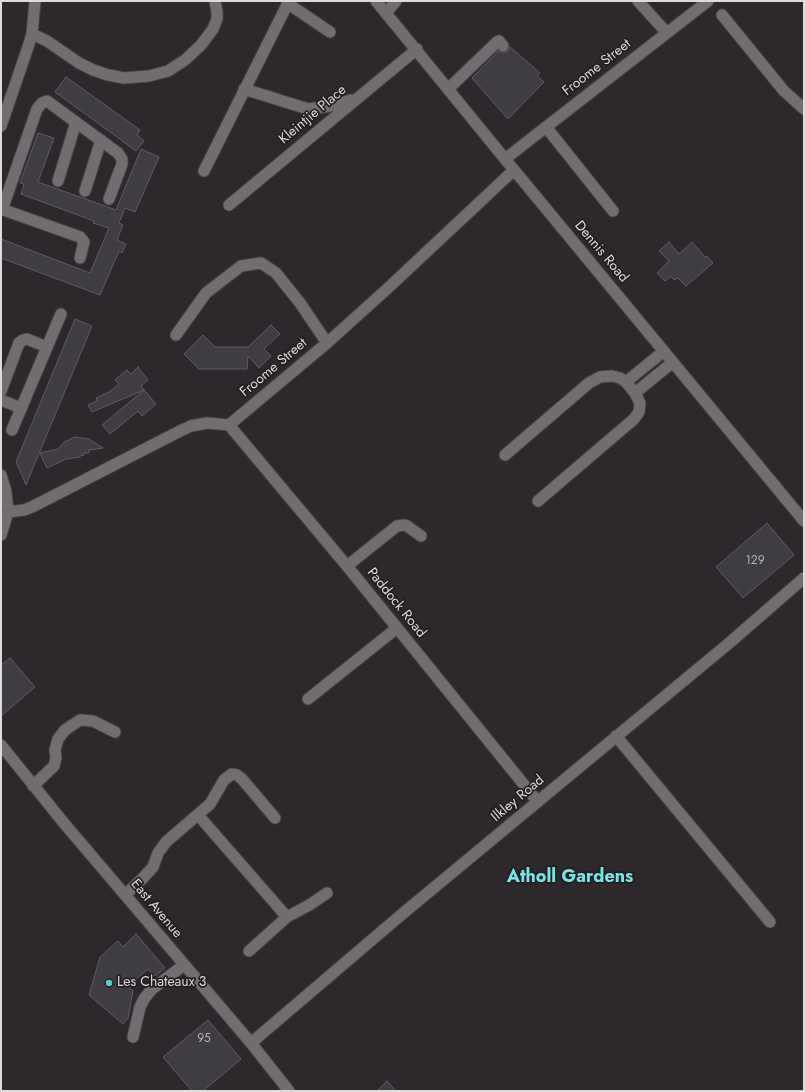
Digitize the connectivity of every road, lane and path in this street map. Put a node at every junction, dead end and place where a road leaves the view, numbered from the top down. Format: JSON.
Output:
{"nodes":[{"id":1,"x":35,"y":1,"type":"edge"},
{"id":2,"x":215,"y":1,"type":"edge"},
{"id":3,"x":376,"y":1,"type":"edge"},
{"id":4,"x":396,"y":1,"type":"edge"},
{"id":5,"x":638,"y":1,"type":"edge"},
{"id":6,"x":708,"y":1,"type":"edge"},
{"id":7,"x":288,"y":2,"type":"edge"},
{"id":8,"x":386,"y":13,"type":"junction"},
{"id":9,"x":722,"y":15,"type":"dead end"},
{"id":10,"x":330,"y":32,"type":"dead end"},
{"id":11,"x":667,"y":33,"type":"junction"},
{"id":12,"x":32,"y":34,"type":"junction"},
{"id":13,"x":503,"y":46,"type":"dead end"},
{"id":14,"x":416,"y":49,"type":"junction"},
{"id":15,"x":244,"y":89,"type":"junction"},
{"id":16,"x":448,"y":89,"type":"junction"},
{"id":17,"x":358,"y":98,"type":"junction"},
{"id":18,"x":804,"y":109,"type":"edge"},
{"id":19,"x":76,"y":122,"type":"junction"},
{"id":20,"x":1,"y":126,"type":"edge"},
{"id":21,"x":546,"y":127,"type":"junction"},
{"id":22,"x":101,"y":140,"type":"junction"},
{"id":23,"x":504,"y":159,"type":"junction"},
{"id":24,"x":204,"y":170,"type":"dead end"},
{"id":25,"x":514,"y":170,"type":"junction"},
{"id":26,"x":58,"y":182,"type":"dead end"},
{"id":27,"x":85,"y":190,"type":"dead end"},
{"id":28,"x":109,"y":199,"type":"dead end"},
{"id":29,"x":229,"y":205,"type":"dead end"},
{"id":30,"x":2,"y":209,"type":"edge"},
{"id":31,"x":613,"y":211,"type":"dead end"},
{"id":32,"x":80,"y":258,"type":"dead end"},
{"id":33,"x":61,"y":314,"type":"dead end"},
{"id":34,"x":176,"y":335,"type":"dead end"},
{"id":35,"x":327,"y":343,"type":"junction"},
{"id":36,"x":47,"y":347,"type":"junction"},
{"id":37,"x":664,"y":351,"type":"junction"},
{"id":38,"x":673,"y":362,"type":"junction"},
{"id":39,"x":626,"y":382,"type":"junction"},
{"id":40,"x":1,"y":391,"type":"edge"},
{"id":41,"x":635,"y":393,"type":"junction"},
{"id":42,"x":1,"y":400,"type":"edge"},
{"id":43,"x":21,"y":408,"type":"junction"},
{"id":44,"x":229,"y":425,"type":"junction"},
{"id":45,"x":12,"y":430,"type":"dead end"},
{"id":46,"x":505,"y":455,"type":"dead end"},
{"id":47,"x":1,"y":475,"type":"edge"},
{"id":48,"x":538,"y":500,"type":"dead end"},
{"id":49,"x":8,"y":512,"type":"junction"},
{"id":50,"x":804,"y":521,"type":"edge"},
{"id":51,"x":1,"y":536,"type":"edge"},
{"id":52,"x":421,"y":536,"type":"dead end"},
{"id":53,"x":347,"y":566,"type":"junction"},
{"id":54,"x":804,"y":578,"type":"edge"},
{"id":55,"x":397,"y":628,"type":"junction"},
{"id":56,"x":308,"y":699,"type":"dead end"},
{"id":57,"x":115,"y":732,"type":"dead end"},
{"id":58,"x":616,"y":736,"type":"junction"},
{"id":59,"x":1,"y":745,"type":"edge"},
{"id":60,"x":33,"y":786,"type":"junction"},
{"id":61,"x":538,"y":802,"type":"junction"},
{"id":62,"x":198,"y":815,"type":"junction"},
{"id":63,"x":275,"y":818,"type":"dead end"},
{"id":64,"x":327,"y":894,"type":"dead end"},
{"id":65,"x":125,"y":895,"type":"junction"},
{"id":66,"x":287,"y":917,"type":"junction"},
{"id":67,"x":770,"y":922,"type":"dead end"},
{"id":68,"x":249,"y":951,"type":"dead end"},
{"id":69,"x":184,"y":965,"type":"junction"},
{"id":70,"x":132,"y":1037,"type":"dead end"},
{"id":71,"x":251,"y":1043,"type":"junction"},
{"id":72,"x":289,"y":1091,"type":"edge"}],
"edges":[{"from":1,"to":12,"type":"street"},
{"from":2,"to":12,"type":"street"},
{"from":3,"to":8,"type":"street","name":"Dennis Road"},
{"from":4,"to":8,"type":"street"},
{"from":5,"to":11,"type":"street"},
{"from":6,"to":11,"type":"street","name":"Froome Street"},
{"from":7,"to":10,"type":"street"},
{"from":7,"to":15,"type":"street"},
{"from":8,"to":14,"type":"street","name":"Dennis Road"},
{"from":9,"to":18,"type":"street"},
{"from":11,"to":21,"type":"street","name":"Froome Street"},
{"from":12,"to":20,"type":"street"},
{"from":13,"to":16,"type":"street"},
{"from":14,"to":16,"type":"street","name":"Dennis Road"},
{"from":14,"to":17,"type":"street","name":"Kleintjie Place"},
{"from":15,"to":17,"type":"street"},
{"from":15,"to":24,"type":"street"},
{"from":16,"to":23,"type":"street","name":"Dennis Road"},
{"from":17,"to":29,"type":"street","name":"Kleintjie Place"},
{"from":19,"to":22,"type":"street"},
{"from":19,"to":26,"type":"street"},
{"from":19,"to":30,"type":"street"},
{"from":21,"to":23,"type":"street","name":"Froome Street"},
{"from":21,"to":31,"type":"street"},
{"from":22,"to":27,"type":"street"},
{"from":22,"to":28,"type":"street"},
{"from":23,"to":25,"type":"street","name":"Dennis Road"},
{"from":25,"to":35,"type":"street","name":"Froome Street"},
{"from":25,"to":37,"type":"street","name":"Dennis Road"},
{"from":30,"to":32,"type":"street"},
{"from":33,"to":36,"type":"street"},
{"from":34,"to":35,"type":"street"},
{"from":35,"to":44,"type":"street","name":"Froome Street"},
{"from":36,"to":40,"type":"street"},
{"from":36,"to":43,"type":"street"},
{"from":37,"to":38,"type":"street","name":"Dennis Road"},
{"from":37,"to":39,"type":"street"},
{"from":38,"to":41,"type":"street"},
{"from":38,"to":50,"type":"street","name":"Dennis Road"},
{"from":39,"to":41,"type":"street"},
{"from":39,"to":46,"type":"street"},
{"from":41,"to":48,"type":"street"},
{"from":42,"to":43,"type":"street"},
{"from":43,"to":45,"type":"street"},
{"from":44,"to":49,"type":"street"},
{"from":44,"to":53,"type":"street","name":"Paddock Road"},
{"from":47,"to":49,"type":"street"},
{"from":49,"to":51,"type":"street"},
{"from":52,"to":53,"type":"street"},
{"from":53,"to":55,"type":"street","name":"Paddock Road"},
{"from":54,"to":58,"type":"street","name":"Ilkley Road"},
{"from":55,"to":56,"type":"street"},
{"from":55,"to":61,"type":"street","name":"Paddock Road"},
{"from":57,"to":60,"type":"street"},
{"from":58,"to":61,"type":"street","name":"Ilkley Road"},
{"from":58,"to":67,"type":"street"},
{"from":59,"to":60,"type":"street","name":"East Avenue"},
{"from":60,"to":65,"type":"street","name":"East Avenue"},
{"from":61,"to":71,"type":"street","name":"Ilkley Road"},
{"from":62,"to":63,"type":"street"},
{"from":62,"to":65,"type":"street"},
{"from":62,"to":66,"type":"street"},
{"from":64,"to":66,"type":"street"},
{"from":65,"to":69,"type":"street","name":"East Avenue"},
{"from":66,"to":68,"type":"street"},
{"from":69,"to":70,"type":"street"},
{"from":69,"to":71,"type":"street","name":"East Avenue"},
{"from":71,"to":72,"type":"street","name":"East Avenue"}]}
